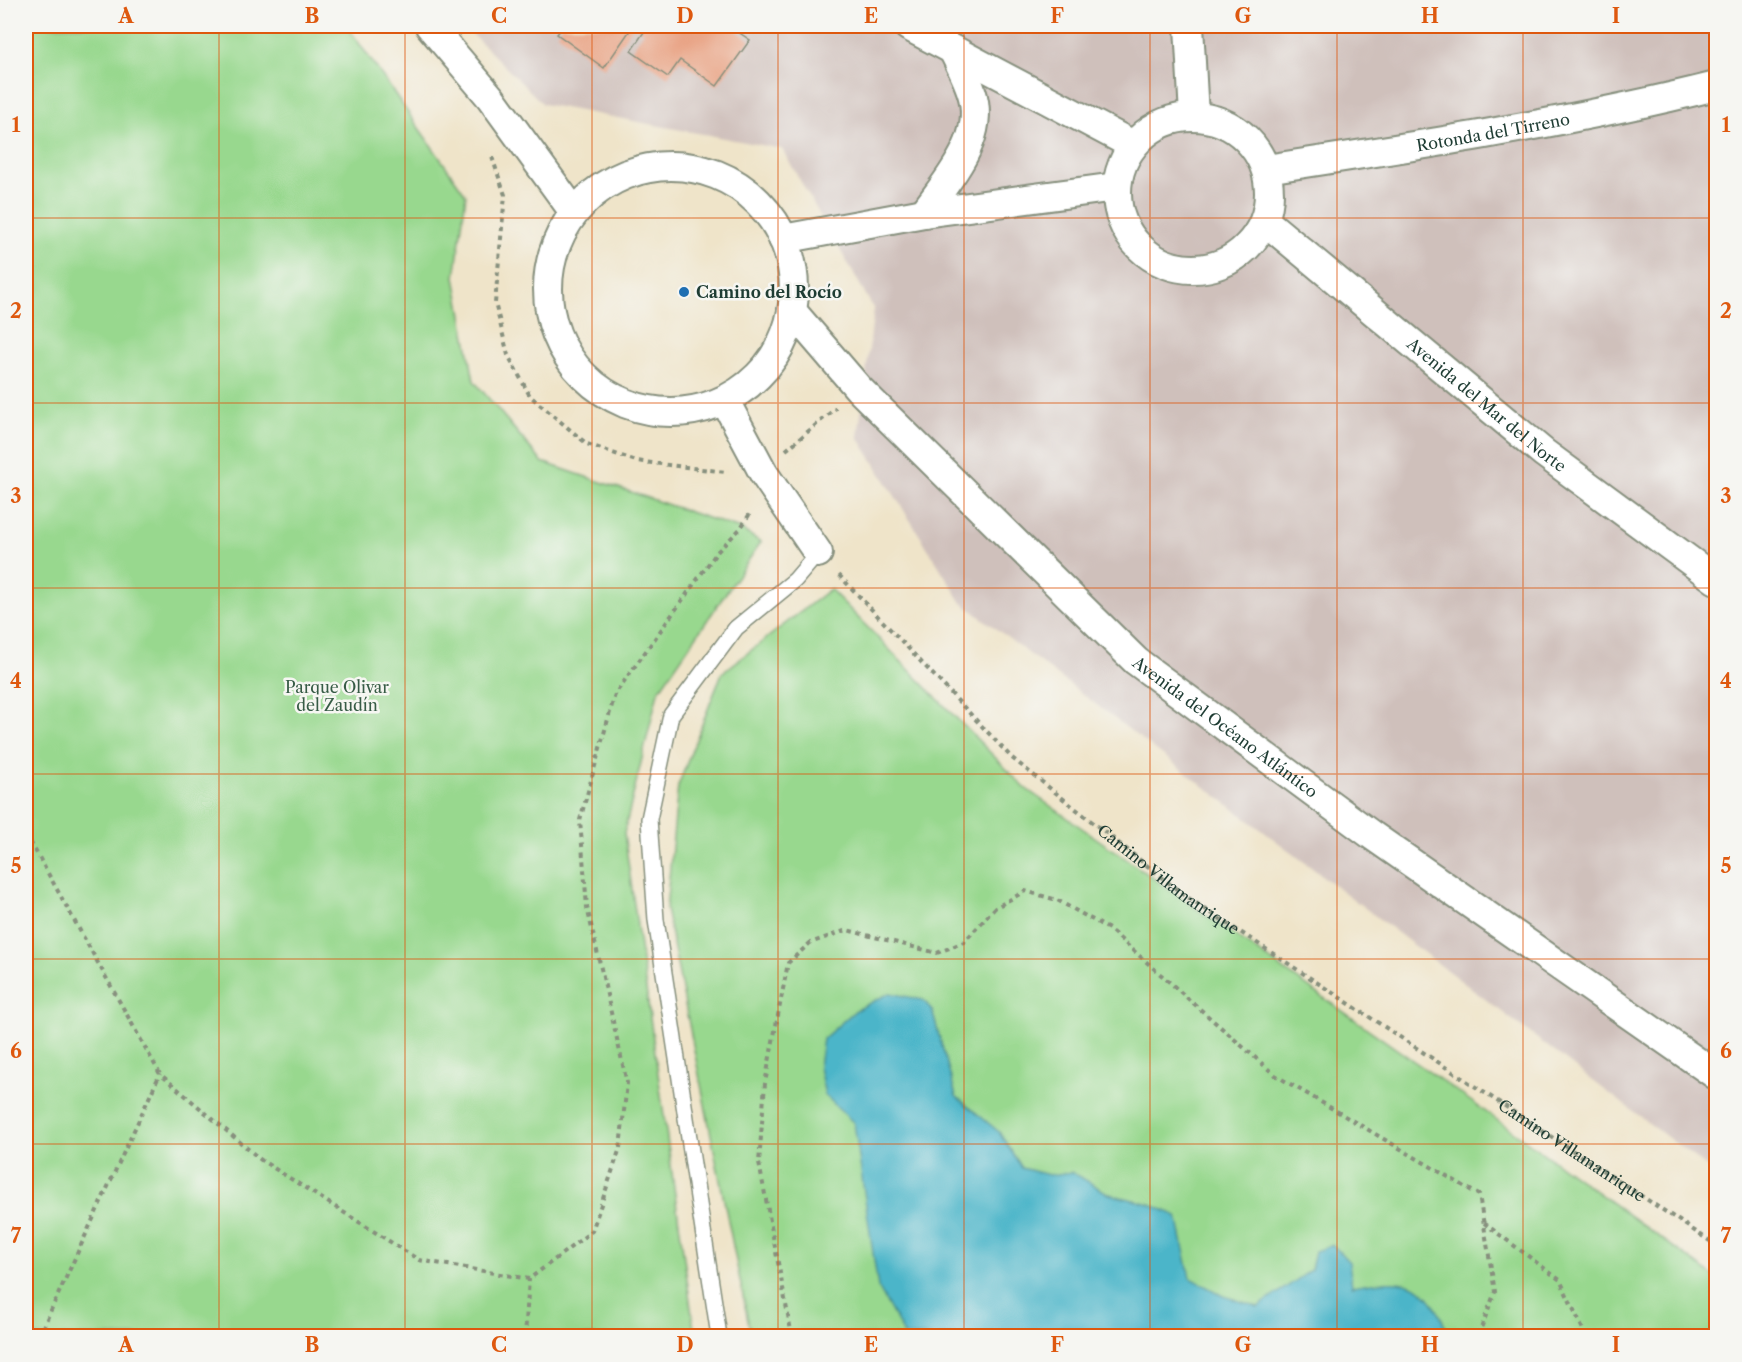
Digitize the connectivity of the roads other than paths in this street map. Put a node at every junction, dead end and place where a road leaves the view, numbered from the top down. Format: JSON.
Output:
{"nodes":[{"id":1,"x":430,"y":26,"type":"edge"},
{"id":2,"x":908,"y":26,"type":"edge"},
{"id":3,"x":1189,"y":26,"type":"edge"},
{"id":4,"x":953,"y":50,"type":"junction"},
{"id":5,"x":1716,"y":86,"type":"edge"},
{"id":6,"x":1194,"y":116,"type":"junction"},
{"id":7,"x":1133,"y":145,"type":"junction"},
{"id":8,"x":1266,"y":169,"type":"junction"},
{"id":9,"x":1116,"y":187,"type":"junction"},
{"id":10,"x":574,"y":212,"type":"junction"},
{"id":11,"x":924,"y":213,"type":"junction"},
{"id":12,"x":1265,"y":221,"type":"junction"},
{"id":13,"x":783,"y":239,"type":"junction"},
{"id":14,"x":792,"y":310,"type":"junction"},
{"id":15,"x":725,"y":401,"type":"junction"},
{"id":16,"x":818,"y":553,"type":"joint"},
{"id":17,"x":1716,"y":580,"type":"edge"},
{"id":18,"x":1716,"y":1075,"type":"edge"},
{"id":19,"x":719,"y":1336,"type":"edge"}],
"edges":[{"from":1,"to":10,"type":"street"},
{"from":2,"to":4,"type":"street"},
{"from":3,"to":6,"type":"street"},
{"from":4,"to":7,"type":"street"},
{"from":4,"to":11,"type":"street"},
{"from":5,"to":8,"type":"street","name":"Rotonda del Tirreno"},
{"from":6,"to":7,"type":"street"},
{"from":6,"to":8,"type":"street"},
{"from":7,"to":9,"type":"street"},
{"from":8,"to":12,"type":"street"},
{"from":9,"to":11,"type":"street"},
{"from":9,"to":12,"type":"street"},
{"from":10,"to":13,"type":"street"},
{"from":10,"to":15,"type":"street"},
{"from":11,"to":13,"type":"street"},
{"from":12,"to":17,"type":"street","name":"Avenida del Mar del Norte"},
{"from":13,"to":14,"type":"street"},
{"from":14,"to":15,"type":"street"},
{"from":14,"to":18,"type":"street","name":"Avenida del Océano Atlántico"},
{"from":15,"to":16,"type":"street"},
{"from":16,"to":19,"type":"lane"}]}
